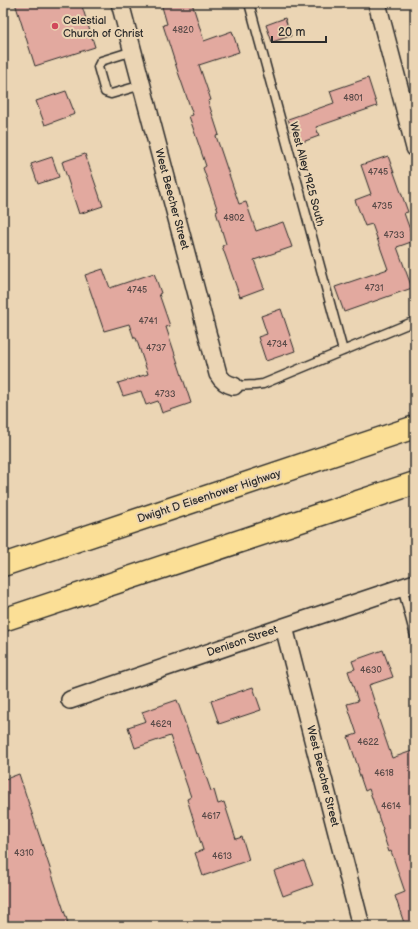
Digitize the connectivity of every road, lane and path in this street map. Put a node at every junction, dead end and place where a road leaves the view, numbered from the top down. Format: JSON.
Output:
{"nodes":[{"id":1,"x":120,"y":3,"type":"edge"},
{"id":2,"x":250,"y":3,"type":"edge"},
{"id":3,"x":377,"y":3,"type":"edge"},
{"id":4,"x":133,"y":51,"type":"junction"},
{"id":5,"x":142,"y":85,"type":"junction"},
{"id":6,"x":415,"y":148,"type":"edge"},
{"id":7,"x":415,"y":321,"type":"edge"},
{"id":8,"x":343,"y":351,"type":"junction"},
{"id":9,"x":234,"y":386,"type":"joint"},
{"id":10,"x":415,"y":427,"type":"edge"},
{"id":11,"x":415,"y":483,"type":"edge"},
{"id":12,"x":3,"y":565,"type":"edge"},
{"id":13,"x":408,"y":585,"type":"edge"},
{"id":14,"x":3,"y":620,"type":"edge"},
{"id":15,"x":284,"y":626,"type":"junction"},
{"id":16,"x":415,"y":636,"type":"edge"},
{"id":17,"x":70,"y":700,"type":"dead end"},
{"id":18,"x":361,"y":926,"type":"edge"}],
"edges":[{"from":1,"to":4,"type":"street","name":"West Beecher Street"},
{"from":2,"to":8,"type":"lane","name":"West Alley 1925 South"},
{"from":3,"to":6,"type":"street"},
{"from":4,"to":5,"type":"street","name":"West Beecher Street"},
{"from":4,"to":5,"type":"lane"},
{"from":5,"to":9,"type":"street","name":"West Beecher Street"},
{"from":7,"to":8,"type":"lane"},
{"from":8,"to":9,"type":"lane"},
{"from":10,"to":12,"type":"highway","name":"Dwight D Eisenhower Highway"},
{"from":11,"to":14,"type":"highway"},
{"from":13,"to":15,"type":"street","name":"Denison Street"},
{"from":13,"to":16,"type":"lane"},
{"from":15,"to":17,"type":"street","name":"Denison Street"},
{"from":15,"to":18,"type":"street","name":"West Beecher Street"}]}
